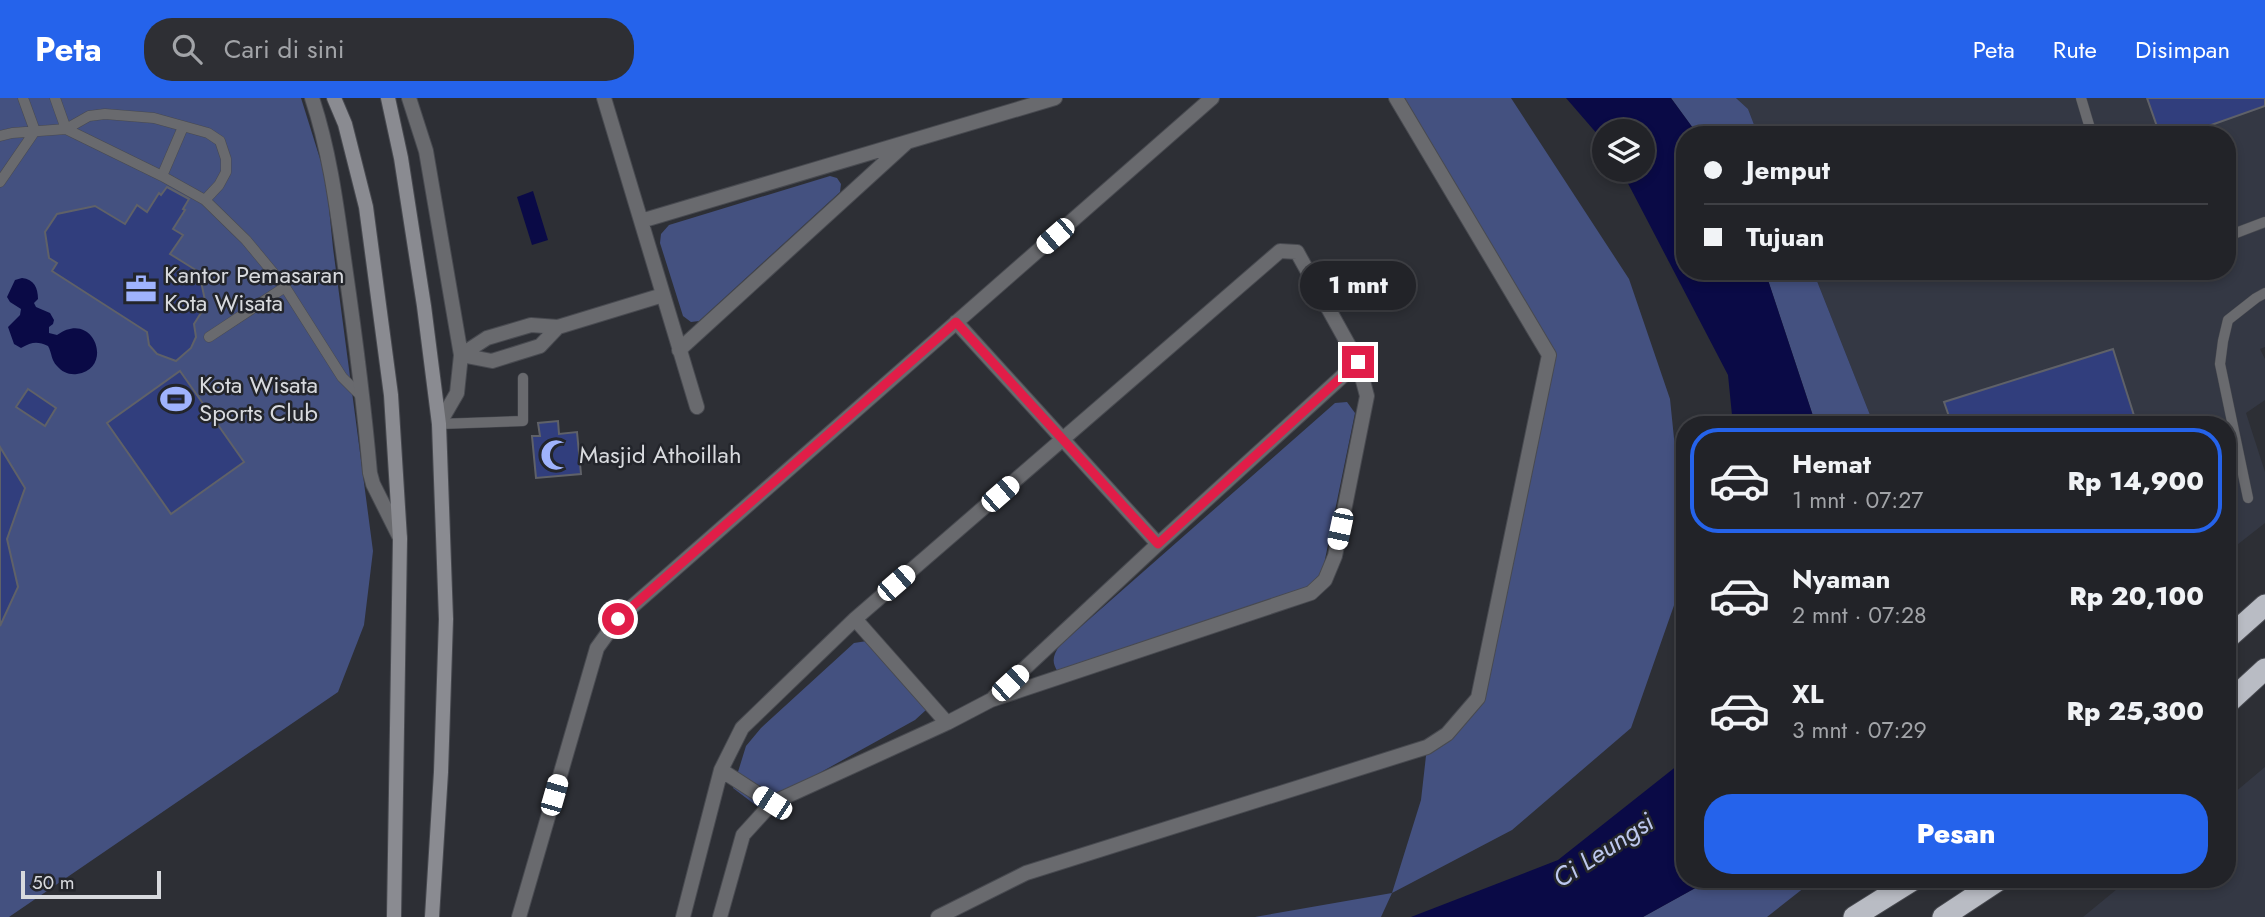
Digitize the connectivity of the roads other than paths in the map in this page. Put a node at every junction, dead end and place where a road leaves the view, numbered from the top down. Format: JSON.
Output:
{"nodes":[{"id":1,"x":23,"y":98,"type":"edge"},
{"id":2,"x":55,"y":98,"type":"edge"},
{"id":3,"x":312,"y":98,"type":"edge"},
{"id":4,"x":334,"y":98,"type":"edge"},
{"id":5,"x":388,"y":98,"type":"edge"},
{"id":6,"x":409,"y":98,"type":"edge"},
{"id":7,"x":604,"y":98,"type":"edge"},
{"id":8,"x":1055,"y":98,"type":"edge"},
{"id":9,"x":1212,"y":98,"type":"edge"},
{"id":10,"x":1396,"y":98,"type":"edge"},
{"id":11,"x":2081,"y":98,"type":"edge"},
{"id":12,"x":2089,"y":126,"type":"edge"},
{"id":13,"x":183,"y":127,"type":"junction"},
{"id":14,"x":66,"y":129,"type":"junction"},
{"id":15,"x":35,"y":131,"type":"junction"},
{"id":16,"x":0,"y":136,"type":"edge"},
{"id":17,"x":909,"y":141,"type":"junction"},
{"id":18,"x":162,"y":176,"type":"junction"},
{"id":19,"x":0,"y":182,"type":"edge"},
{"id":20,"x":205,"y":200,"type":"junction"},
{"id":21,"x":641,"y":221,"type":"junction"},
{"id":22,"x":2265,"y":222,"type":"edge"},
{"id":23,"x":2236,"y":233,"type":"edge"},
{"id":24,"x":285,"y":287,"type":"junction"},
{"id":25,"x":2265,"y":293,"type":"edge"},
{"id":26,"x":663,"y":295,"type":"junction"},
{"id":27,"x":956,"y":322,"type":"junction"},
{"id":28,"x":558,"y":327,"type":"junction"},
{"id":29,"x":209,"y":337,"type":"dead end"},
{"id":30,"x":679,"y":350,"type":"junction"},
{"id":31,"x":461,"y":355,"type":"junction"},
{"id":32,"x":1358,"y":362,"type":"junction"},
{"id":33,"x":523,"y":378,"type":"dead end"},
{"id":34,"x":364,"y":398,"type":"junction"},
{"id":35,"x":696,"y":407,"type":"dead end"},
{"id":36,"x":2231,"y":416,"type":"edge"},
{"id":37,"x":439,"y":424,"type":"junction"},
{"id":38,"x":1062,"y":440,"type":"junction"},
{"id":39,"x":2236,"y":441,"type":"edge"},
{"id":40,"x":2248,"y":498,"type":"dead end"},
{"id":41,"x":400,"y":539,"type":"junction"},
{"id":42,"x":1158,"y":544,"type":"junction"},
{"id":43,"x":2265,"y":605,"type":"edge"},
{"id":44,"x":855,"y":619,"type":"junction"},
{"id":45,"x":2236,"y":631,"type":"edge"},
{"id":46,"x":2265,"y":669,"type":"edge"},
{"id":47,"x":2236,"y":695,"type":"edge"},
{"id":48,"x":991,"y":700,"type":"junction"},
{"id":49,"x":947,"y":723,"type":"junction"},
{"id":50,"x":720,"y":770,"type":"junction"},
{"id":51,"x":772,"y":803,"type":"junction"},
{"id":52,"x":1900,"y":888,"type":"edge"},
{"id":53,"x":1987,"y":888,"type":"edge"},
{"id":54,"x":394,"y":917,"type":"edge"},
{"id":55,"x":432,"y":917,"type":"edge"},
{"id":56,"x":519,"y":917,"type":"edge"},
{"id":57,"x":683,"y":917,"type":"edge"},
{"id":58,"x":720,"y":917,"type":"edge"},
{"id":59,"x":938,"y":917,"type":"edge"},
{"id":60,"x":1854,"y":917,"type":"edge"},
{"id":61,"x":1943,"y":917,"type":"edge"}],
"edges":[{"from":1,"to":15,"type":"lane"},
{"from":2,"to":14,"type":"lane"},
{"from":3,"to":34,"type":"street"},
{"from":4,"to":41,"type":"street"},
{"from":5,"to":37,"type":"street"},
{"from":6,"to":31,"type":"street"},
{"from":7,"to":21,"type":"street"},
{"from":8,"to":17,"type":"street"},
{"from":9,"to":27,"type":"street"},
{"from":10,"to":59,"type":"street"},
{"from":11,"to":12,"type":"lane"},
{"from":13,"to":14,"type":"lane"},
{"from":13,"to":18,"type":"lane"},
{"from":13,"to":20,"type":"lane"},
{"from":14,"to":15,"type":"lane"},
{"from":14,"to":18,"type":"lane"},
{"from":15,"to":16,"type":"lane"},
{"from":15,"to":19,"type":"lane"},
{"from":17,"to":21,"type":"street"},
{"from":17,"to":30,"type":"street"},
{"from":18,"to":20,"type":"lane"},
{"from":20,"to":24,"type":"lane"},
{"from":21,"to":26,"type":"street"},
{"from":22,"to":23,"type":"lane"},
{"from":24,"to":29,"type":"lane"},
{"from":24,"to":34,"type":"lane"},
{"from":25,"to":36,"type":"lane"},
{"from":26,"to":28,"type":"street"},
{"from":26,"to":30,"type":"street"},
{"from":27,"to":38,"type":"street"},
{"from":27,"to":56,"type":"street"},
{"from":28,"to":31,"type":"street"},
{"from":28,"to":31,"type":"street"},
{"from":30,"to":35,"type":"street"},
{"from":31,"to":37,"type":"street"},
{"from":32,"to":38,"type":"street"},
{"from":32,"to":42,"type":"street"},
{"from":32,"to":48,"type":"street"},
{"from":33,"to":37,"type":"lane"},
{"from":34,"to":41,"type":"street"},
{"from":37,"to":55,"type":"street"},
{"from":38,"to":42,"type":"street"},
{"from":38,"to":44,"type":"street"},
{"from":39,"to":40,"type":"lane"},
{"from":41,"to":54,"type":"street"},
{"from":42,"to":48,"type":"street"},
{"from":43,"to":45,"type":"highway"},
{"from":44,"to":49,"type":"street"},
{"from":44,"to":50,"type":"street"},
{"from":46,"to":47,"type":"highway"},
{"from":48,"to":49,"type":"street"},
{"from":49,"to":51,"type":"street"},
{"from":50,"to":51,"type":"street"},
{"from":50,"to":57,"type":"street"},
{"from":51,"to":58,"type":"street"},
{"from":52,"to":60,"type":"highway"},
{"from":53,"to":61,"type":"highway"}]}
